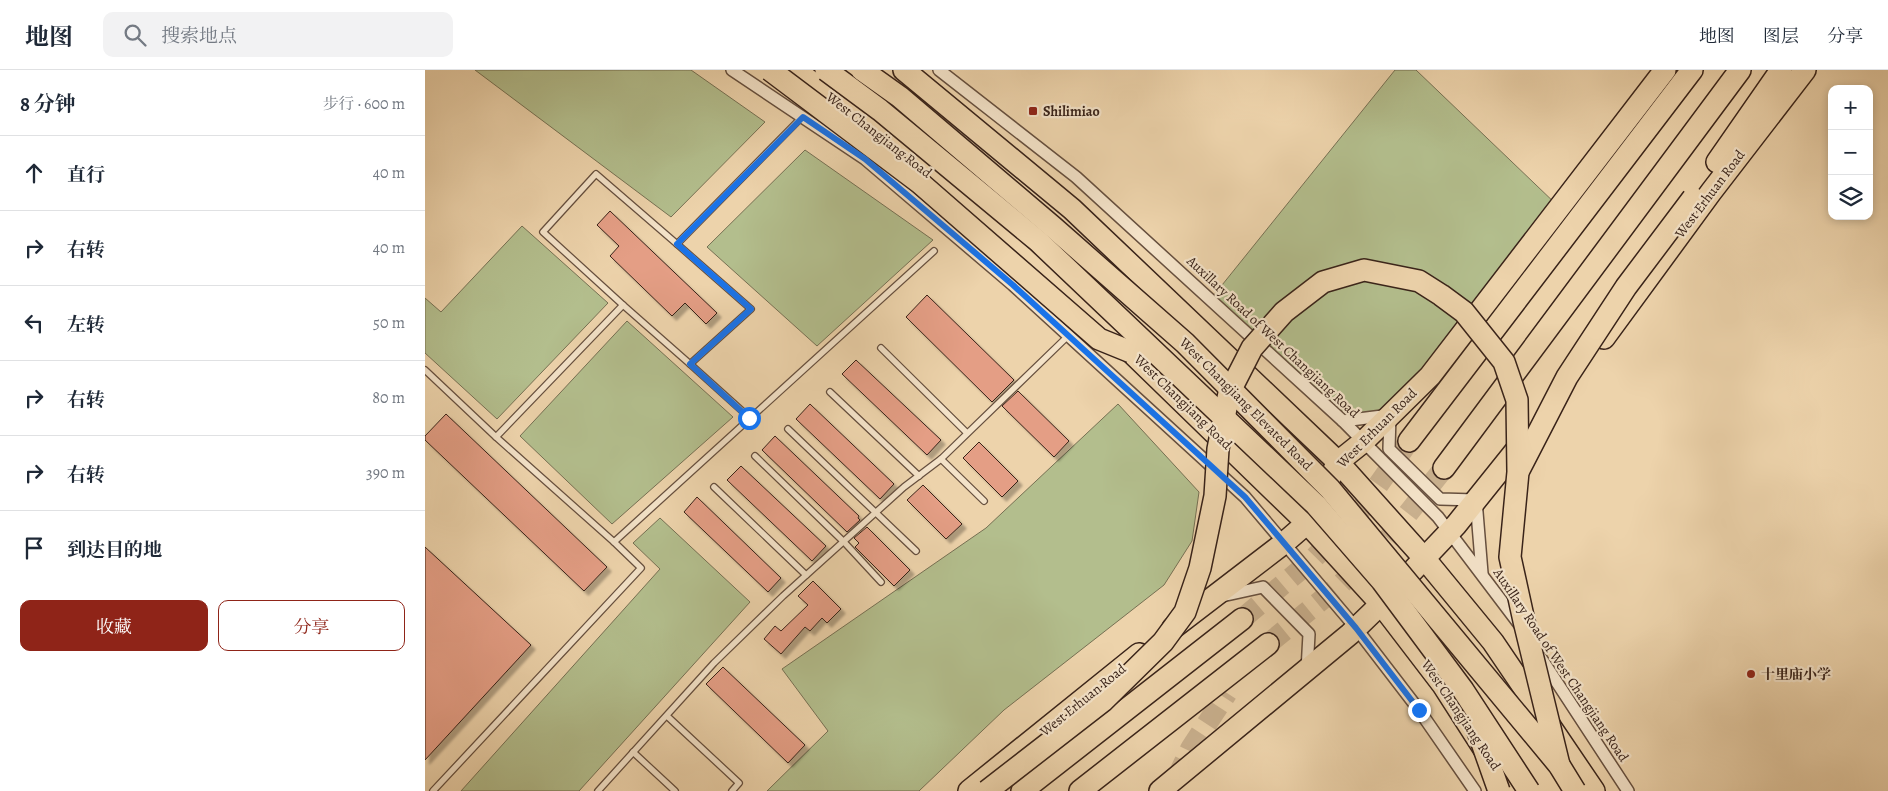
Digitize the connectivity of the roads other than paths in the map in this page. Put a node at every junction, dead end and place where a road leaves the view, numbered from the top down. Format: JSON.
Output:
{"nodes":[{"id":1,"x":732,"y":70,"type":"edge"},
{"id":2,"x":770,"y":70,"type":"edge"},
{"id":3,"x":795,"y":70,"type":"edge"},
{"id":4,"x":826,"y":70,"type":"edge"},
{"id":5,"x":862,"y":70,"type":"edge"},
{"id":6,"x":904,"y":70,"type":"edge"},
{"id":7,"x":924,"y":70,"type":"edge"},
{"id":8,"x":939,"y":70,"type":"edge"},
{"id":9,"x":1665,"y":70,"type":"edge"},
{"id":10,"x":1693,"y":70,"type":"edge"},
{"id":11,"x":1740,"y":70,"type":"edge"},
{"id":12,"x":1781,"y":70,"type":"edge"},
{"id":13,"x":1805,"y":70,"type":"edge"},
{"id":14,"x":803,"y":117,"type":"junction"},
{"id":15,"x":677,"y":244,"type":"junction"},
{"id":16,"x":934,"y":251,"type":"dead end"},
{"id":17,"x":1163,"y":296,"type":"junction"},
{"id":18,"x":623,"y":306,"type":"junction"},
{"id":19,"x":1068,"y":336,"type":"junction"},
{"id":20,"x":881,"y":348,"type":"dead end"},
{"id":21,"x":1131,"y":352,"type":"junction"},
{"id":22,"x":690,"y":364,"type":"junction"},
{"id":23,"x":425,"y":370,"type":"edge"},
{"id":24,"x":831,"y":392,"type":"dead end"},
{"id":25,"x":1390,"y":415,"type":"junction"},
{"id":26,"x":749,"y":418,"type":"junction"},
{"id":27,"x":1343,"y":422,"type":"junction"},
{"id":28,"x":788,"y":429,"type":"dead end"},
{"id":29,"x":967,"y":433,"type":"junction"},
{"id":30,"x":496,"y":437,"type":"junction"},
{"id":31,"x":1409,"y":441,"type":"tunnel mouth"},
{"id":32,"x":1363,"y":442,"type":"junction"},
{"id":33,"x":755,"y":456,"type":"dead end"},
{"id":34,"x":941,"y":459,"type":"junction"},
{"id":35,"x":1338,"y":462,"type":"junction"},
{"id":36,"x":1444,"y":468,"type":"tunnel mouth"},
{"id":37,"x":1518,"y":472,"type":"junction"},
{"id":38,"x":919,"y":476,"type":"junction"},
{"id":39,"x":713,"y":487,"type":"dead end"},
{"id":40,"x":1476,"y":500,"type":"junction"},
{"id":41,"x":984,"y":501,"type":"dead end"},
{"id":42,"x":876,"y":513,"type":"junction"},
{"id":43,"x":1307,"y":523,"type":"junction"},
{"id":44,"x":1449,"y":532,"type":"junction"},
{"id":45,"x":614,"y":542,"type":"junction"},
{"id":46,"x":844,"y":542,"type":"junction"},
{"id":47,"x":1284,"y":543,"type":"junction"},
{"id":48,"x":916,"y":551,"type":"dead end"},
{"id":49,"x":1424,"y":558,"type":"junction"},
{"id":50,"x":1481,"y":574,"type":"junction"},
{"id":51,"x":806,"y":575,"type":"junction"},
{"id":52,"x":881,"y":582,"type":"dead end"},
{"id":53,"x":1213,"y":597,"type":"junction"},
{"id":54,"x":1381,"y":604,"type":"junction"},
{"id":55,"x":1242,"y":619,"type":"tunnel mouth"},
{"id":56,"x":1356,"y":628,"type":"junction"},
{"id":57,"x":1268,"y":644,"type":"tunnel mouth"},
{"id":58,"x":1251,"y":657,"type":"junction"},
{"id":59,"x":1307,"y":670,"type":"junction"},
{"id":60,"x":1463,"y":690,"type":"junction"},
{"id":61,"x":1227,"y":693,"type":"tunnel mouth"},
{"id":62,"x":667,"y":716,"type":"junction"},
{"id":63,"x":633,"y":752,"type":"junction"},
{"id":64,"x":1559,"y":766,"type":"junction"},
{"id":65,"x":433,"y":791,"type":"edge"},
{"id":66,"x":598,"y":791,"type":"edge"},
{"id":67,"x":675,"y":791,"type":"edge"},
{"id":68,"x":732,"y":791,"type":"edge"},
{"id":69,"x":969,"y":791,"type":"edge"},
{"id":70,"x":987,"y":791,"type":"edge"},
{"id":71,"x":1022,"y":791,"type":"edge"},
{"id":72,"x":1080,"y":791,"type":"edge"},
{"id":73,"x":1160,"y":791,"type":"edge"},
{"id":74,"x":1475,"y":791,"type":"edge"},
{"id":75,"x":1499,"y":791,"type":"edge"},
{"id":76,"x":1511,"y":791,"type":"edge"},
{"id":77,"x":1529,"y":791,"type":"edge"},
{"id":78,"x":1575,"y":791,"type":"edge"},
{"id":79,"x":1594,"y":791,"type":"edge"},
{"id":80,"x":1628,"y":791,"type":"edge"}],
"edges":[{"from":1,"to":14,"type":"street"},
{"from":2,"to":21,"type":"highway","bridge":true},
{"from":3,"to":21,"type":"highway","name":"West Changjiang Road"},
{"from":4,"to":60,"type":"highway","name":"West Changjiang Elevated Road","bridge":true},
{"from":5,"to":64,"type":"highway","name":"West Changjiang Elevated Road","bridge":true},
{"from":6,"to":17,"type":"highway"},
{"from":7,"to":17,"type":"highway"},
{"from":8,"to":27,"type":"street","name":"Auxillary Road of West Changjiang Road"},
{"from":9,"to":25,"type":"highway","name":"West Erhuan Road"},
{"from":10,"to":31,"type":"highway","name":"West Erhuan Road"},
{"from":11,"to":36,"type":"highway"},
{"from":12,"to":37,"type":"highway","bridge":true},
{"from":13,"to":40,"type":"highway","name":"West Erhuan Road"},
{"from":14,"to":15,"type":"lane"},
{"from":14,"to":19,"type":"street"},
{"from":15,"to":18,"type":"lane"},
{"from":15,"to":22,"type":"lane"},
{"from":16,"to":26,"type":"lane"},
{"from":17,"to":35,"type":"highway"},
{"from":18,"to":22,"type":"lane"},
{"from":18,"to":30,"type":"lane"},
{"from":19,"to":29,"type":"lane"},
{"from":19,"to":47,"type":"street"},
{"from":20,"to":29,"type":"lane"},
{"from":21,"to":43,"type":"highway","name":"West Changjiang Road"},
{"from":22,"to":26,"type":"lane"},
{"from":23,"to":30,"type":"lane"},
{"from":24,"to":38,"type":"lane"},
{"from":25,"to":27,"type":"street"},
{"from":25,"to":32,"type":"highway","name":"West Erhuan Road"},
{"from":25,"to":40,"type":"street"},
{"from":26,"to":45,"type":"lane"},
{"from":27,"to":32,"type":"street","name":"Auxillary Road of West Changjiang Road"},
{"from":28,"to":42,"type":"lane"},
{"from":29,"to":34,"type":"lane"},
{"from":30,"to":45,"type":"lane"},
{"from":32,"to":35,"type":"highway","name":"West Erhuan Road"},
{"from":32,"to":44,"type":"street","name":"Auxillary Road of West Changjiang Road"},
{"from":33,"to":46,"type":"lane"},
{"from":34,"to":38,"type":"lane"},
{"from":34,"to":41,"type":"lane"},
{"from":35,"to":43,"type":"highway","name":"West Erhuan Road"},
{"from":35,"to":49,"type":"highway"},
{"from":37,"to":64,"type":"highway","bridge":true},
{"from":37,"to":70,"type":"highway","bridge":true},
{"from":38,"to":42,"type":"lane"},
{"from":39,"to":51,"type":"lane"},
{"from":40,"to":44,"type":"highway","name":"West Erhuan Road"},
{"from":40,"to":50,"type":"street"},
{"from":42,"to":46,"type":"lane"},
{"from":42,"to":48,"type":"lane"},
{"from":43,"to":47,"type":"highway","name":"West Erhuan Road"},
{"from":43,"to":54,"type":"highway","name":"West Changjiang Road"},
{"from":44,"to":49,"type":"highway","name":"West Erhuan Road"},
{"from":44,"to":50,"type":"street","name":"Auxillary Road of West Changjiang Road"},
{"from":45,"to":65,"type":"lane"},
{"from":46,"to":51,"type":"lane"},
{"from":46,"to":52,"type":"lane"},
{"from":47,"to":53,"type":"highway","name":"West Erhuan Road"},
{"from":47,"to":56,"type":"street"},
{"from":49,"to":54,"type":"highway","name":"West Erhuan Road"},
{"from":49,"to":79,"type":"highway"},
{"from":50,"to":80,"type":"street","name":"Auxillary Road of West Changjiang Road"},
{"from":51,"to":62,"type":"lane"},
{"from":53,"to":59,"type":"street"},
{"from":53,"to":69,"type":"highway","name":"West Erhuan Road"},
{"from":54,"to":56,"type":"highway","name":"West Erhuan Road"},
{"from":54,"to":76,"type":"highway","name":"West Changjiang Road"},
{"from":55,"to":71,"type":"highway"},
{"from":56,"to":59,"type":"highway","name":"West Erhuan Road"},
{"from":56,"to":74,"type":"street"},
{"from":57,"to":58,"type":"highway"},
{"from":58,"to":61,"type":"highway"},
{"from":58,"to":72,"type":"highway"},
{"from":59,"to":73,"type":"highway","name":"West Erhuan Road"},
{"from":60,"to":75,"type":"highway","bridge":true},
{"from":60,"to":77,"type":"highway","name":"West Changjiang Elevated Road","bridge":true},
{"from":62,"to":63,"type":"lane"},
{"from":62,"to":68,"type":"lane"},
{"from":63,"to":66,"type":"lane"},
{"from":63,"to":67,"type":"lane"},
{"from":64,"to":78,"type":"highway","name":"West Changjiang Elevated Road","bridge":true}]}
